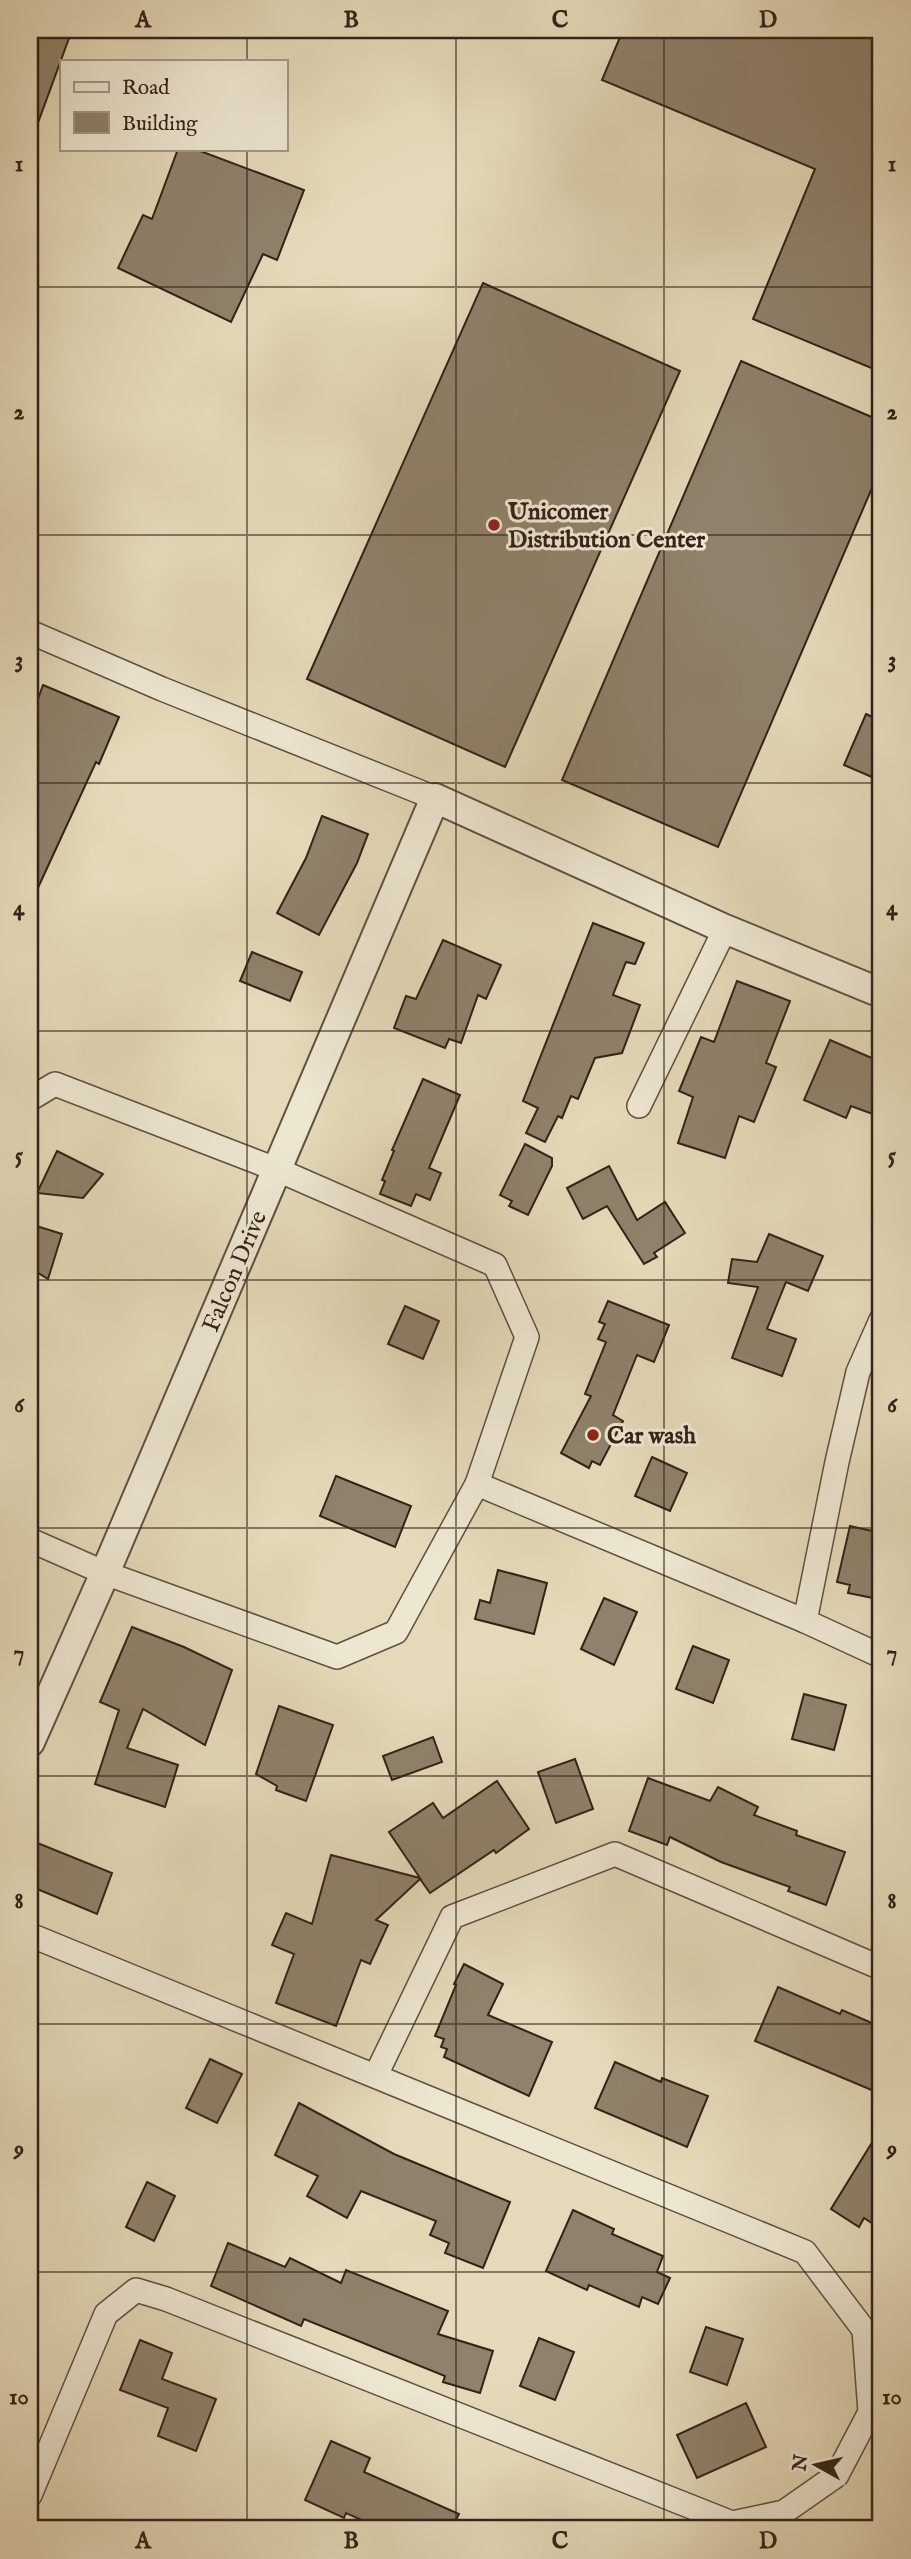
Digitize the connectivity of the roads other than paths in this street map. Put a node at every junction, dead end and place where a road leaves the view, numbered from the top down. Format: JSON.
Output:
{"nodes":[{"id":1,"x":30,"y":632,"type":"edge"},
{"id":2,"x":435,"y":798,"type":"junction"},
{"id":3,"x":725,"y":929,"type":"junction"},
{"id":4,"x":881,"y":993,"type":"edge"},
{"id":5,"x":30,"y":1099,"type":"edge"},
{"id":6,"x":639,"y":1107,"type":"dead end"},
{"id":7,"x":278,"y":1170,"type":"junction"},
{"id":8,"x":881,"y":1320,"type":"edge"},
{"id":9,"x":477,"y":1483,"type":"junction"},
{"id":10,"x":30,"y":1540,"type":"edge"},
{"id":11,"x":105,"y":1573,"type":"junction"},
{"id":12,"x":806,"y":1621,"type":"junction"},
{"id":13,"x":881,"y":1656,"type":"edge"},
{"id":14,"x":30,"y":1742,"type":"edge"},
{"id":15,"x":30,"y":1935,"type":"edge"},
{"id":16,"x":881,"y":1968,"type":"edge"},
{"id":17,"x":376,"y":2075,"type":"junction"},
{"id":18,"x":30,"y":2495,"type":"edge"}],
"edges":[{"from":1,"to":2,"type":"street"},
{"from":2,"to":3,"type":"street"},
{"from":2,"to":7,"type":"street","name":"Falcon Drive"},
{"from":3,"to":4,"type":"street"},
{"from":3,"to":6,"type":"street"},
{"from":5,"to":7,"type":"street"},
{"from":7,"to":9,"type":"street"},
{"from":7,"to":11,"type":"street","name":"Falcon Drive"},
{"from":8,"to":12,"type":"street"},
{"from":9,"to":11,"type":"street"},
{"from":9,"to":12,"type":"street"},
{"from":10,"to":11,"type":"street"},
{"from":11,"to":14,"type":"street","name":"Falcon Drive"},
{"from":12,"to":13,"type":"street"},
{"from":15,"to":17,"type":"street"},
{"from":16,"to":17,"type":"street"},
{"from":17,"to":18,"type":"street"}]}
